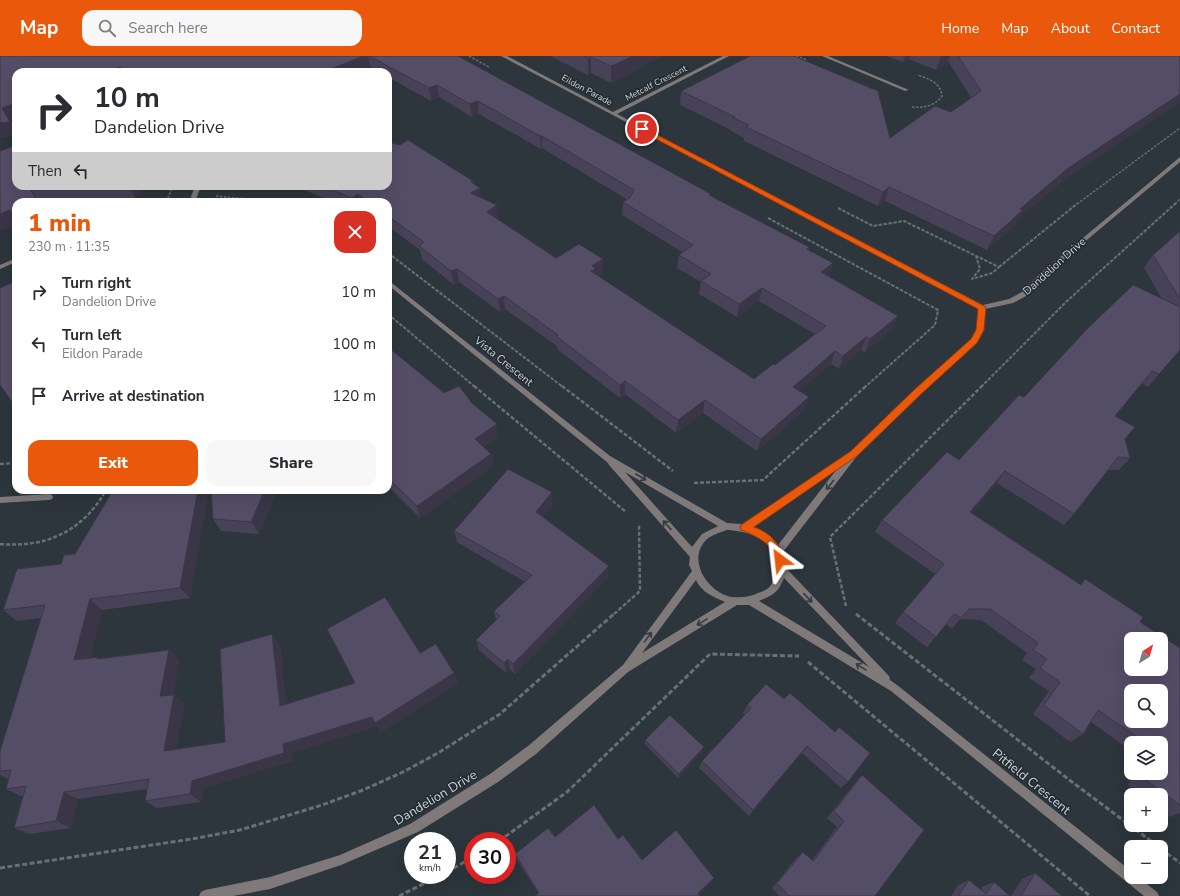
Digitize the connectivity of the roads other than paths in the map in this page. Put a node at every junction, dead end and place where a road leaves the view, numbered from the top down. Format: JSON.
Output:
{"nodes":[{"id":1,"x":503,"y":56,"type":"edge"},
{"id":2,"x":727,"y":56,"type":"edge"},
{"id":3,"x":824,"y":56,"type":"edge"},
{"id":4,"x":907,"y":90,"type":"dead end"},
{"id":5,"x":613,"y":114,"type":"junction"},
{"id":6,"x":1180,"y":159,"type":"edge"},
{"id":7,"x":12,"y":262,"type":"edge"},
{"id":8,"x":0,"y":267,"type":"edge"},
{"id":9,"x":392,"y":285,"type":"edge"},
{"id":10,"x":982,"y":307,"type":"junction"},
{"id":11,"x":854,"y":454,"type":"junction"},
{"id":12,"x":607,"y":458,"type":"junction"},
{"id":13,"x":49,"y":497,"type":"dead end"},
{"id":14,"x":0,"y":500,"type":"edge"},
{"id":15,"x":726,"y":526,"type":"junction"},
{"id":16,"x":745,"y":527,"type":"junction"},
{"id":17,"x":778,"y":552,"type":"junction"},
{"id":18,"x":693,"y":554,"type":"junction"},
{"id":19,"x":782,"y":570,"type":"junction"},
{"id":20,"x":696,"y":573,"type":"junction"},
{"id":21,"x":750,"y":601,"type":"junction"},
{"id":22,"x":735,"y":602,"type":"junction"},
{"id":23,"x":625,"y":669,"type":"junction"},
{"id":24,"x":894,"y":688,"type":"junction"},
{"id":25,"x":205,"y":896,"type":"edge"},
{"id":26,"x":1153,"y":896,"type":"edge"}],
"edges":[{"from":1,"to":5,"type":"street","name":"Eildon Parade"},
{"from":2,"to":5,"type":"street","name":"Metcalf Crescent"},
{"from":3,"to":4,"type":"street"},
{"from":5,"to":10,"type":"street","name":"Eildon Parade"},
{"from":6,"to":10,"type":"street","name":"Dandelion Drive"},
{"from":7,"to":8,"type":"street"},
{"from":9,"to":12,"type":"street","name":"Vista Crescent"},
{"from":10,"to":11,"type":"street"},
{"from":11,"to":16,"type":"street"},
{"from":11,"to":17,"type":"street","one_way":true},
{"from":12,"to":15,"type":"street","name":"Vista Crescent","one_way":true},
{"from":18,"to":12,"type":"street","name":"Vista Crescent","one_way":true},
{"from":13,"to":14,"type":"street"},
{"from":15,"to":16,"type":"street"},
{"from":15,"to":18,"type":"street"},
{"from":16,"to":17,"type":"street"},
{"from":17,"to":19,"type":"street"},
{"from":18,"to":20,"type":"street"},
{"from":19,"to":21,"type":"street"},
{"from":19,"to":24,"type":"street","name":"Pitfield Crescent","one_way":true},
{"from":20,"to":22,"type":"street"},
{"from":23,"to":20,"type":"street","name":"Dandelion Drive","one_way":true},
{"from":21,"to":22,"type":"street"},
{"from":24,"to":21,"type":"street","name":"Pitfield Crescent","one_way":true},
{"from":22,"to":23,"type":"street","name":"Dandelion Drive","one_way":true},
{"from":23,"to":25,"type":"street","name":"Dandelion Drive"},
{"from":24,"to":26,"type":"street","name":"Pitfield Crescent"}]}
